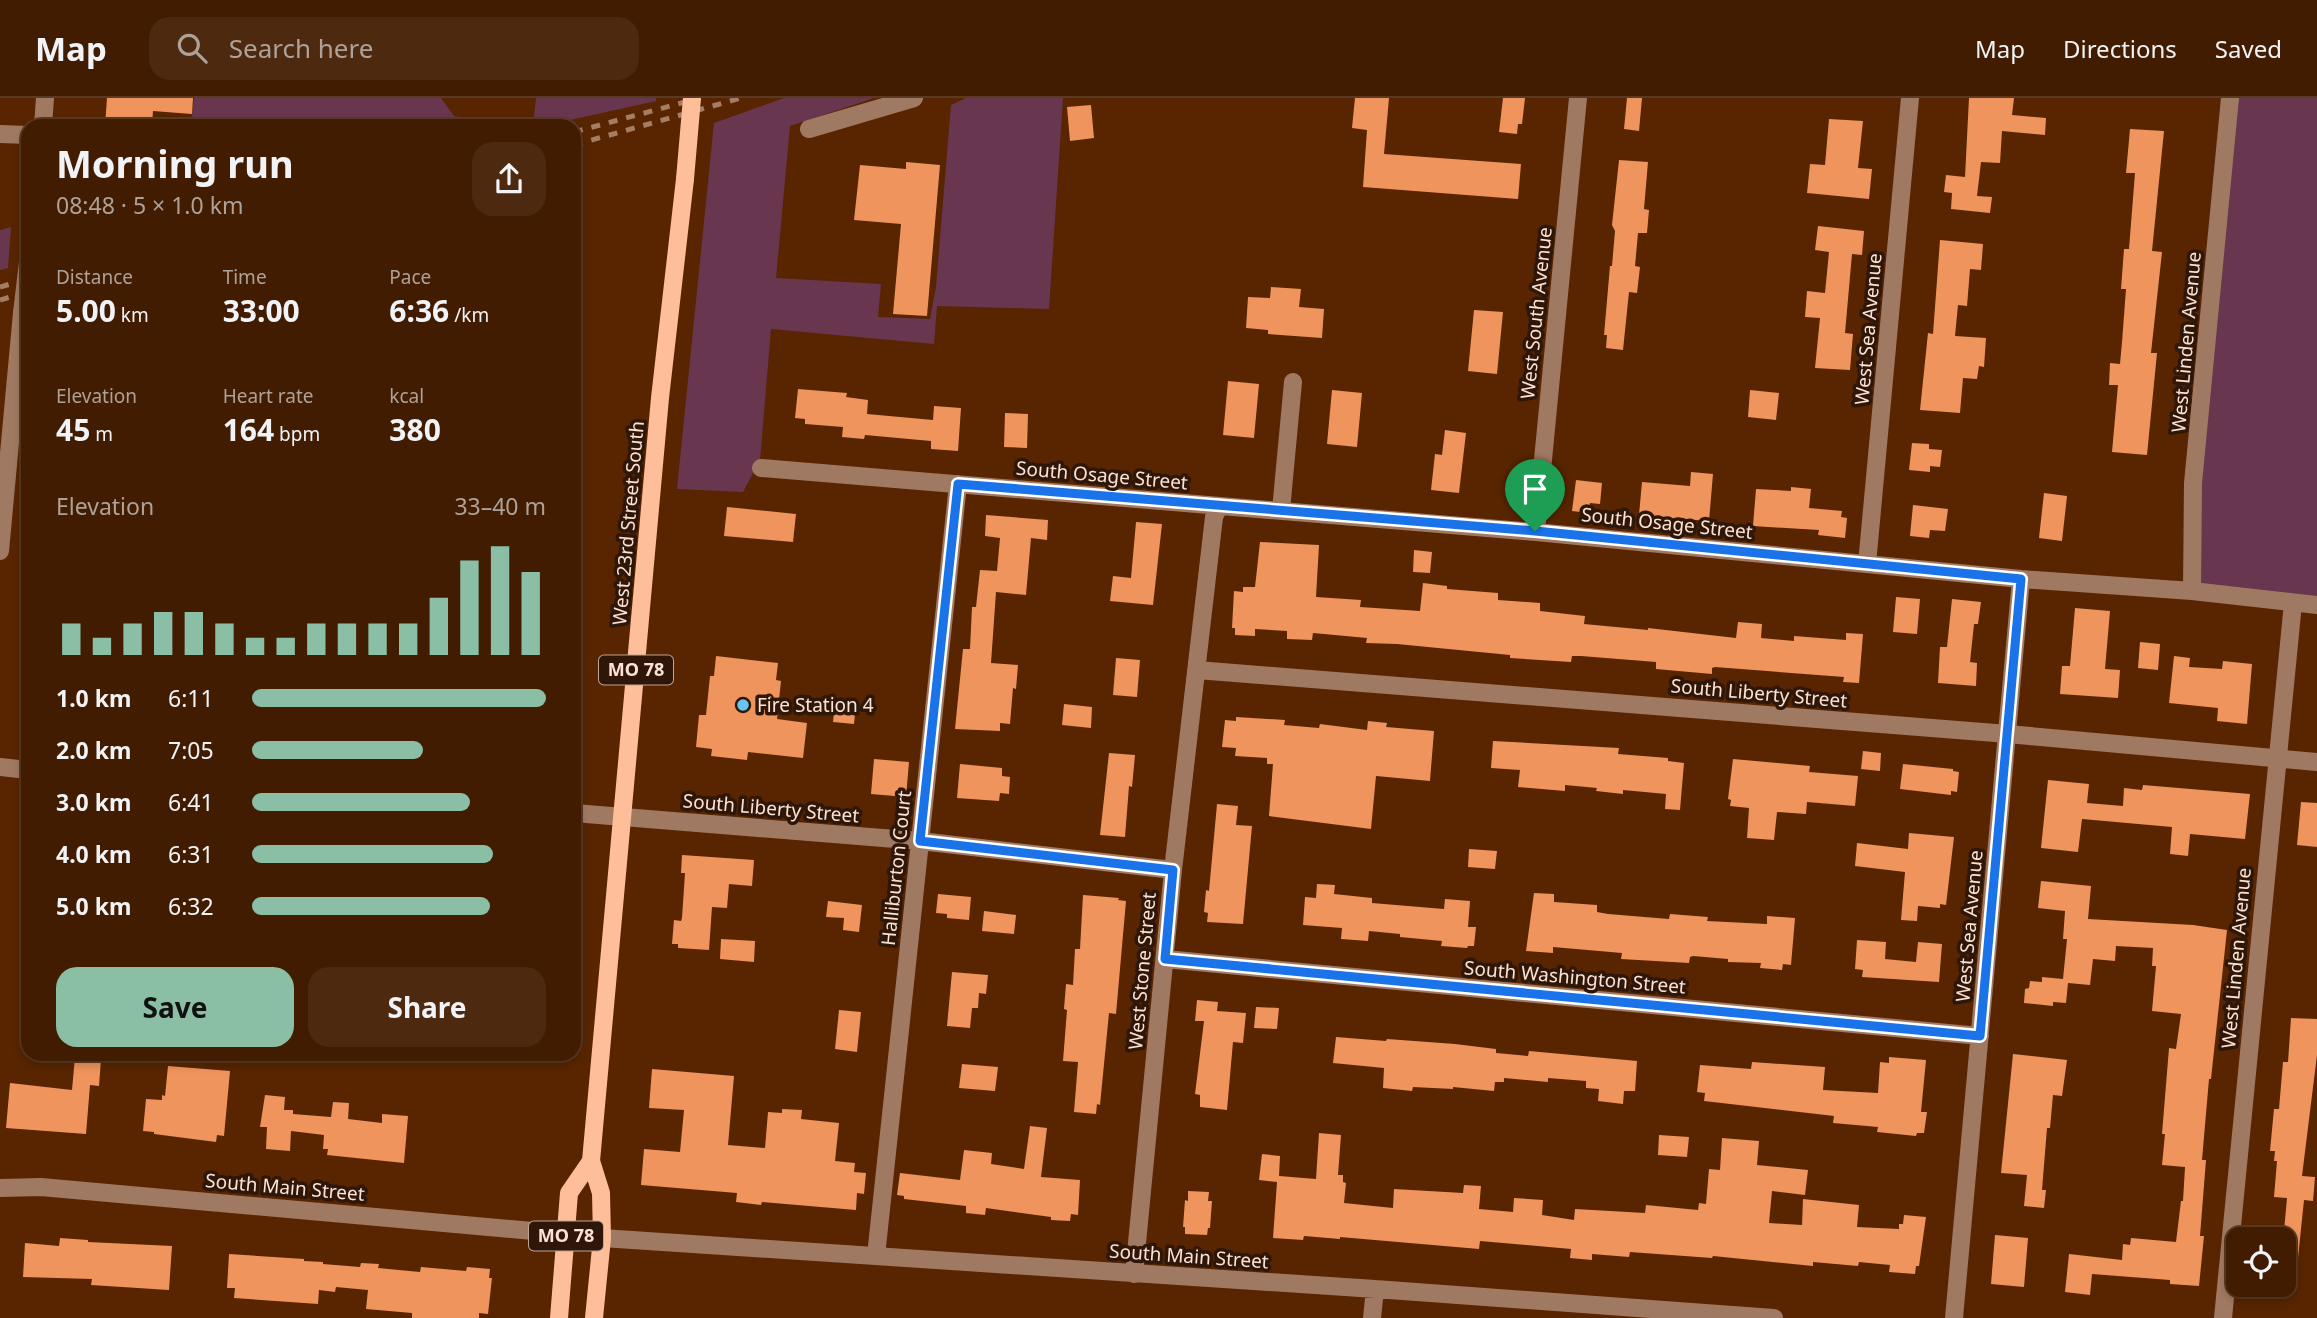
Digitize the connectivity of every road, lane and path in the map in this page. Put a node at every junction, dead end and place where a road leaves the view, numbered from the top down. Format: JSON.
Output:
{"nodes":[{"id":1,"x":45,"y":98,"type":"edge"},
{"id":2,"x":692,"y":98,"type":"edge"},
{"id":3,"x":914,"y":98,"type":"edge"},
{"id":4,"x":1578,"y":98,"type":"edge"},
{"id":5,"x":1910,"y":98,"type":"edge"},
{"id":6,"x":2230,"y":98,"type":"edge"},
{"id":7,"x":44,"y":119,"type":"edge"},
{"id":8,"x":809,"y":130,"type":"dead end"},
{"id":9,"x":0,"y":134,"type":"edge"},
{"id":10,"x":21,"y":135,"type":"edge"},
{"id":11,"x":21,"y":376,"type":"edge"},
{"id":12,"x":1293,"y":382,"type":"dead end"},
{"id":13,"x":761,"y":468,"type":"dead end"},
{"id":14,"x":958,"y":484,"type":"junction"},
{"id":15,"x":1219,"y":506,"type":"junction"},
{"id":16,"x":1281,"y":510,"type":"junction"},
{"id":17,"x":1535,"y":531,"type":"junction"},
{"id":18,"x":0,"y":551,"type":"edge"},
{"id":19,"x":1867,"y":564,"type":"junction"},
{"id":20,"x":2021,"y":579,"type":"junction"},
{"id":21,"x":2192,"y":591,"type":"junction"},
{"id":22,"x":2292,"y":603,"type":"junction"},
{"id":23,"x":2317,"y":605,"type":"edge"},
{"id":24,"x":1197,"y":670,"type":"junction"},
{"id":25,"x":2008,"y":734,"type":"junction"},
{"id":26,"x":2276,"y":758,"type":"junction"},
{"id":27,"x":2317,"y":762,"type":"edge"},
{"id":28,"x":0,"y":767,"type":"edge"},
{"id":29,"x":21,"y":769,"type":"edge"},
{"id":30,"x":581,"y":814,"type":"edge"},
{"id":31,"x":622,"y":817,"type":"junction"},
{"id":32,"x":920,"y":841,"type":"junction"},
{"id":33,"x":1173,"y":870,"type":"junction"},
{"id":34,"x":1165,"y":959,"type":"junction"},
{"id":35,"x":1980,"y":1036,"type":"junction"},
{"id":36,"x":591,"y":1161,"type":"junction"},
{"id":37,"x":0,"y":1188,"type":"edge"},
{"id":38,"x":566,"y":1234,"type":"junction"},
{"id":39,"x":602,"y":1238,"type":"junction"},
{"id":40,"x":876,"y":1256,"type":"junction"},
{"id":41,"x":1134,"y":1274,"type":"junction"},
{"id":42,"x":1374,"y":1289,"type":"junction"},
{"id":43,"x":559,"y":1318,"type":"edge"},
{"id":44,"x":594,"y":1318,"type":"edge"},
{"id":45,"x":1372,"y":1318,"type":"edge"},
{"id":46,"x":1774,"y":1318,"type":"edge"},
{"id":47,"x":1954,"y":1318,"type":"edge"},
{"id":48,"x":2223,"y":1318,"type":"edge"}],
"edges":[{"from":1,"to":7,"type":"street"},
{"from":2,"to":31,"type":"main road","name":"West 23rd Street South","number":"MO 78","bridge":true},
{"from":3,"to":8,"type":"street"},
{"from":4,"to":17,"type":"street","name":"West South Avenue"},
{"from":5,"to":19,"type":"street","name":"West Sea Avenue"},
{"from":6,"to":21,"type":"street","name":"West Linden Avenue"},
{"from":9,"to":10,"type":"street"},
{"from":11,"to":18,"type":"street"},
{"from":12,"to":16,"type":"street"},
{"from":13,"to":14,"type":"street","name":"South Osage Street"},
{"from":14,"to":15,"type":"street","name":"South Osage Street"},
{"from":14,"to":32,"type":"street","name":"Halliburton Court"},
{"from":15,"to":16,"type":"street","name":"South Osage Street"},
{"from":15,"to":24,"type":"street","name":"West Stone Street"},
{"from":16,"to":17,"type":"street","name":"South Osage Street"},
{"from":17,"to":19,"type":"street","name":"South Osage Street"},
{"from":19,"to":20,"type":"street","name":"South Osage Street"},
{"from":20,"to":21,"type":"street","name":"South Osage Street"},
{"from":20,"to":25,"type":"street","name":"West Sea Avenue"},
{"from":21,"to":22,"type":"street","name":"South Osage Street"},
{"from":22,"to":23,"type":"street","name":"South Osage Street"},
{"from":22,"to":26,"type":"street","name":"West Linden Avenue"},
{"from":24,"to":25,"type":"street","name":"South Liberty Street"},
{"from":24,"to":33,"type":"street","name":"West Stone Street"},
{"from":25,"to":26,"type":"street","name":"South Liberty Street"},
{"from":25,"to":35,"type":"street","name":"West Sea Avenue"},
{"from":26,"to":27,"type":"street","name":"South Liberty Street"},
{"from":26,"to":48,"type":"street","name":"West Linden Avenue"},
{"from":28,"to":29,"type":"street"},
{"from":30,"to":31,"type":"street","name":"South Liberty Street"},
{"from":31,"to":32,"type":"street","name":"South Liberty Street"},
{"from":31,"to":36,"type":"main road","name":"West 23rd Street South","number":"MO 78"},
{"from":32,"to":33,"type":"street","name":"South Liberty Street"},
{"from":32,"to":40,"type":"street","name":"Halliburton Court"},
{"from":33,"to":34,"type":"street","name":"West Stone Street"},
{"from":34,"to":35,"type":"street","name":"South Washington Street"},
{"from":34,"to":41,"type":"street","name":"West Stone Street"},
{"from":35,"to":47,"type":"street","name":"West Sea Avenue"},
{"from":36,"to":38,"type":"main road","number":"MO 78"},
{"from":36,"to":39,"type":"main road","number":"MO 78"},
{"from":37,"to":38,"type":"street","name":"South Main Street"},
{"from":38,"to":43,"type":"main road","number":"MO 78"},
{"from":39,"to":40,"type":"street","name":"South Main Street"},
{"from":39,"to":44,"type":"main road","number":"MO 78"},
{"from":40,"to":41,"type":"street","name":"South Main Street"},
{"from":41,"to":42,"type":"street","name":"South Main Street"},
{"from":42,"to":45,"type":"street"},
{"from":42,"to":46,"type":"street","name":"South Main Street"}]}
